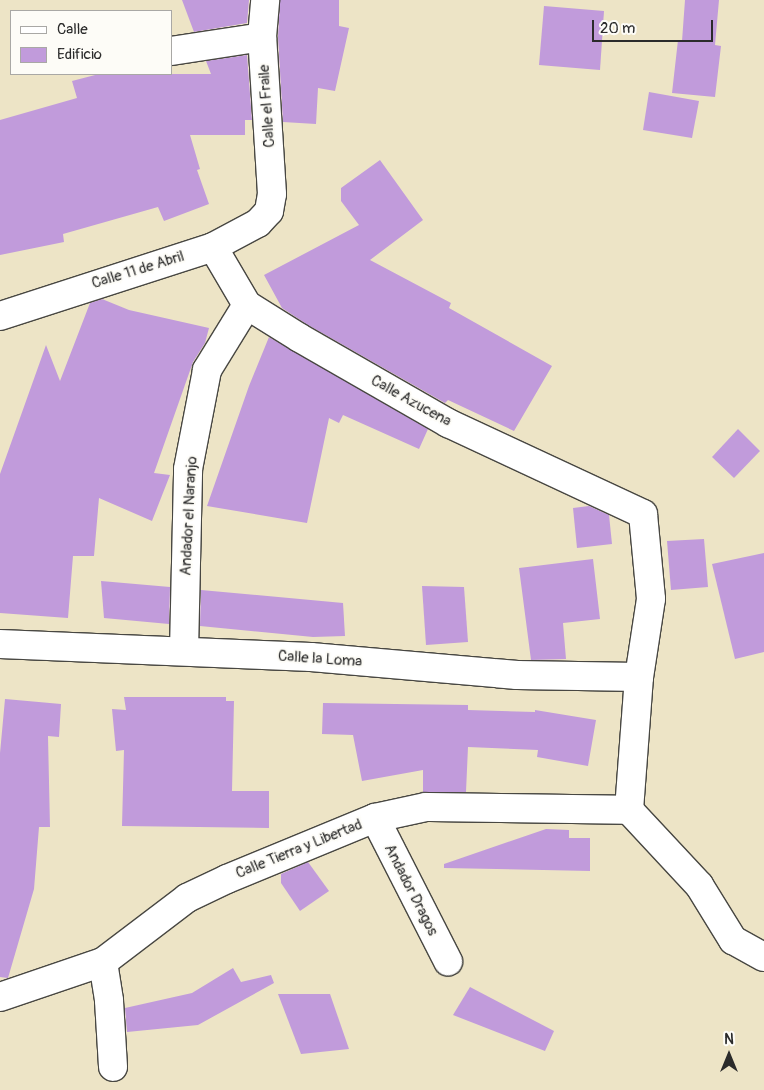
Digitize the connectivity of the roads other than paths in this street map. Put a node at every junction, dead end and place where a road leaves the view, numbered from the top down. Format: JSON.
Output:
{"nodes":[{"id":1,"x":265,"y":0,"type":"edge"},
{"id":2,"x":262,"y":37,"type":"junction"},
{"id":3,"x":172,"y":51,"type":"edge"},
{"id":4,"x":269,"y":211,"type":"joint"},
{"id":5,"x":213,"y":247,"type":"junction"},
{"id":6,"x":247,"y":305,"type":"junction"},
{"id":7,"x":0,"y":316,"type":"edge"},
{"id":8,"x":0,"y":644,"type":"edge"},
{"id":9,"x":184,"y":651,"type":"junction"},
{"id":10,"x":639,"y":677,"type":"junction"},
{"id":11,"x":629,"y":810,"type":"junction"},
{"id":12,"x":375,"y":818,"type":"junction"},
{"id":13,"x":764,"y":957,"type":"edge"},
{"id":14,"x":448,"y":961,"type":"dead end"},
{"id":15,"x":103,"y":962,"type":"junction"},
{"id":16,"x":0,"y":997,"type":"edge"},
{"id":17,"x":113,"y":1067,"type":"dead end"}],
"edges":[{"from":1,"to":2,"type":"street","name":"Calle el Fraile"},
{"from":2,"to":3,"type":"street"},
{"from":2,"to":4,"type":"street","name":"Calle el Fraile"},
{"from":4,"to":5,"type":"street","name":"Calle 11 de Abril"},
{"from":5,"to":6,"type":"street","name":"Calle Azucena"},
{"from":5,"to":7,"type":"street","name":"Calle 11 de Abril"},
{"from":6,"to":9,"type":"street","name":"Andador el Naranjo"},
{"from":6,"to":10,"type":"street","name":"Calle Azucena"},
{"from":8,"to":9,"type":"street","name":"Calle la Loma"},
{"from":9,"to":10,"type":"street","name":"Calle la Loma"},
{"from":10,"to":11,"type":"street"},
{"from":11,"to":12,"type":"street","name":"Calle Tierra y Libertad"},
{"from":11,"to":13,"type":"street"},
{"from":12,"to":14,"type":"street","name":"Andador Dragos"},
{"from":12,"to":15,"type":"street","name":"Calle Tierra y Libertad"},
{"from":15,"to":16,"type":"street","name":"Calle Tierra y Libertad"},
{"from":15,"to":17,"type":"street"}]}
